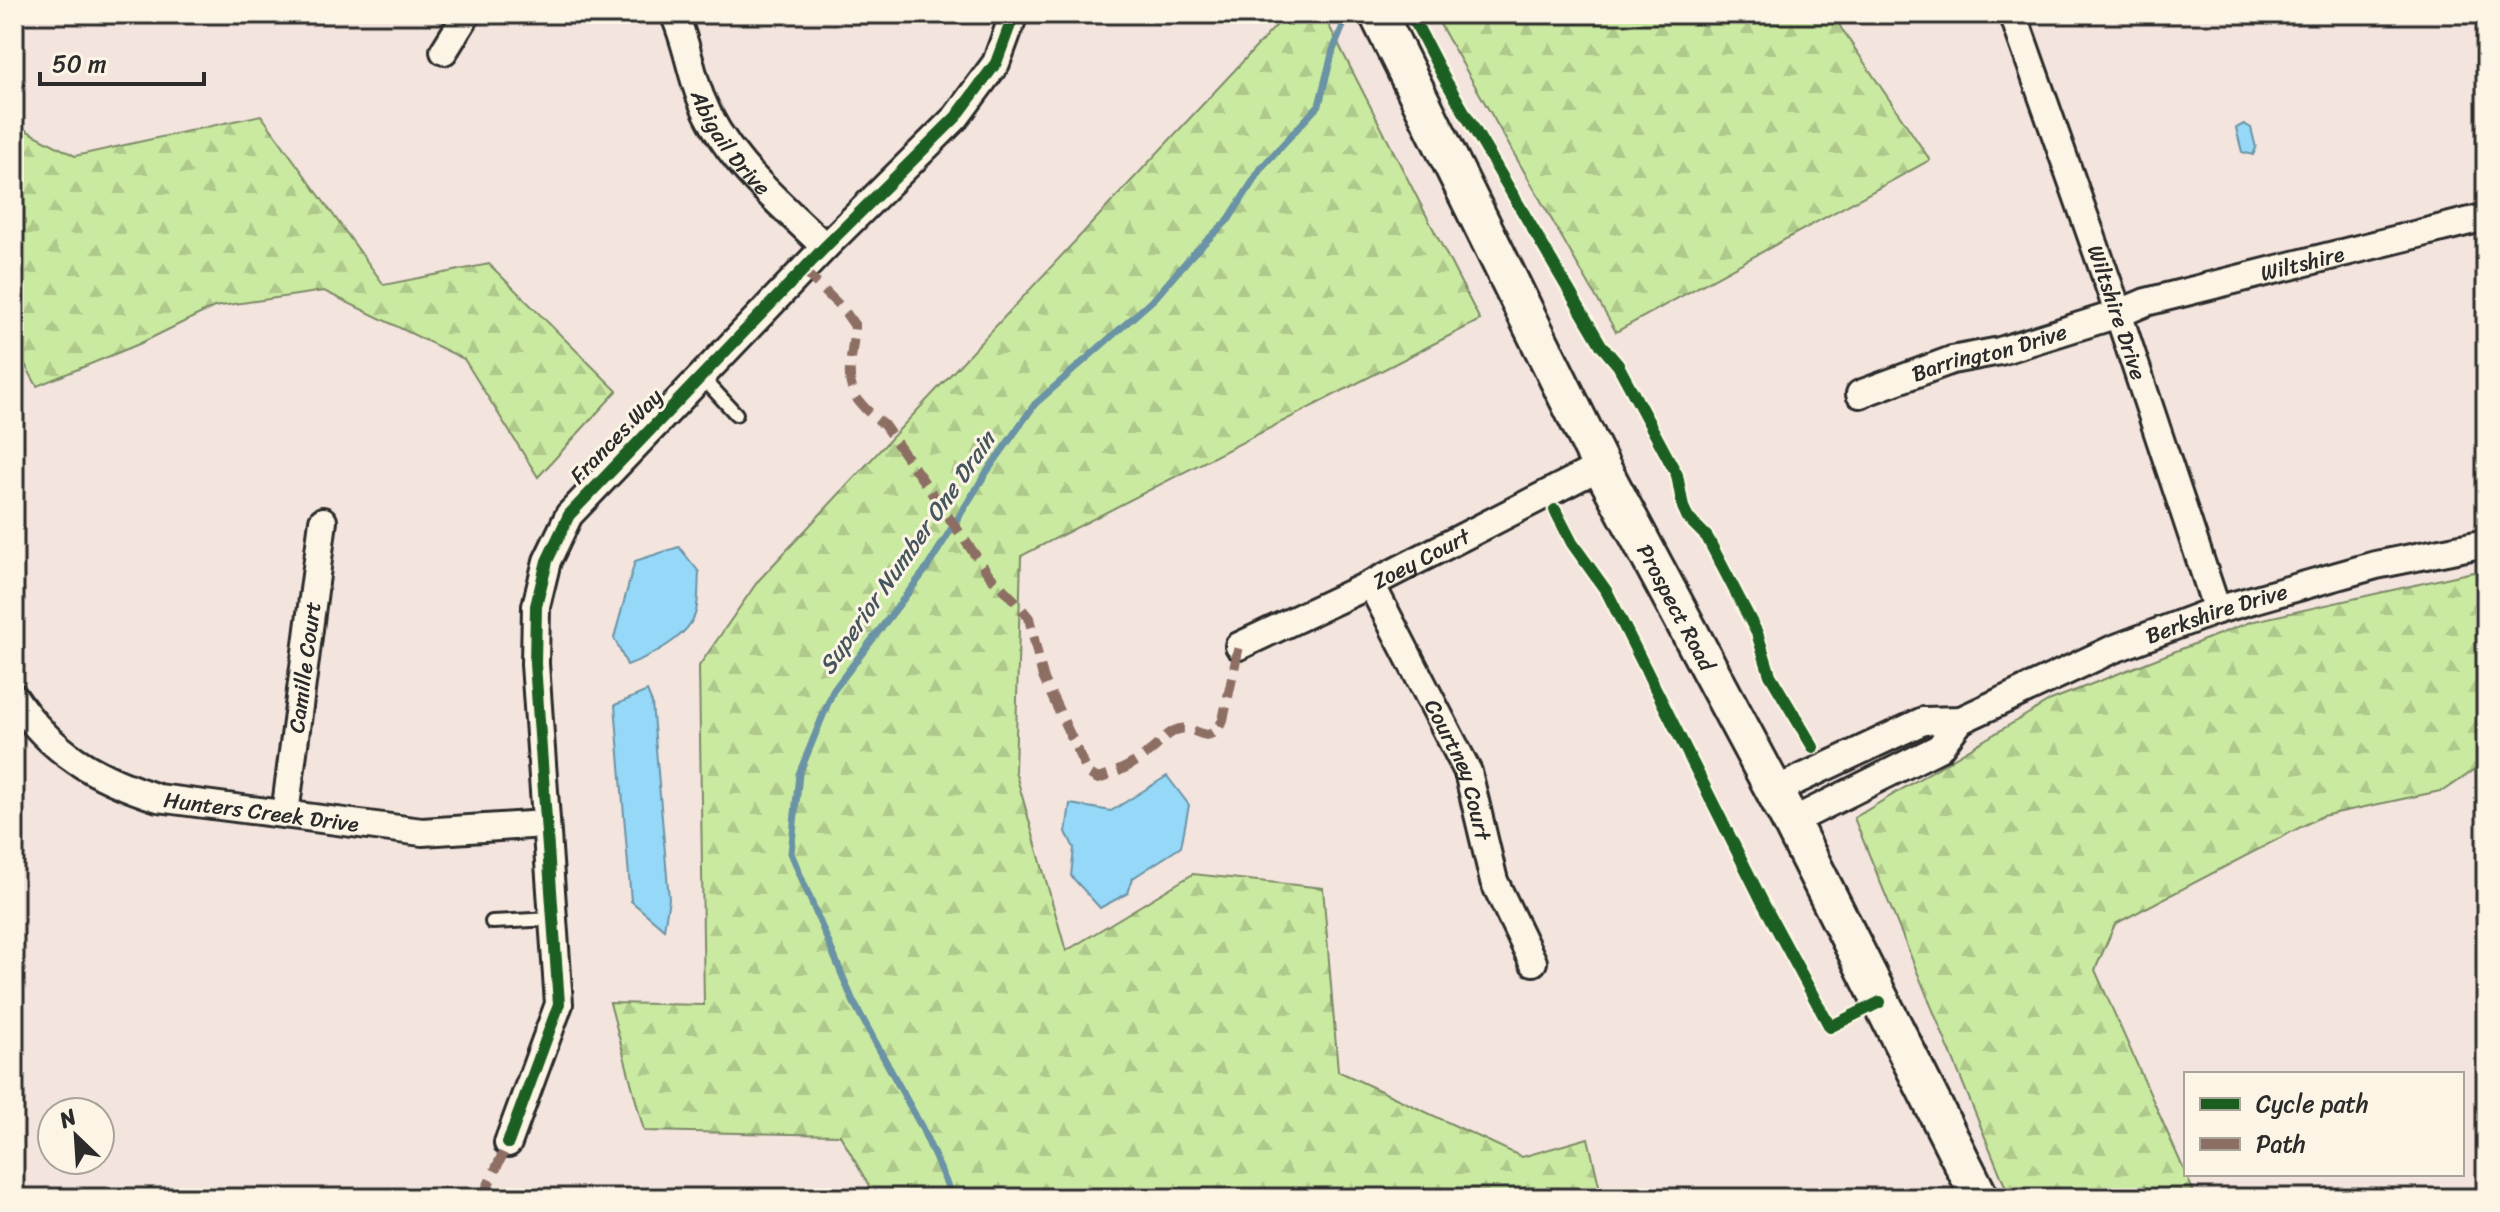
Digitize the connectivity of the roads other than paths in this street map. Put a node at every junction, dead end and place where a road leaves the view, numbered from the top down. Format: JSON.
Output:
{"nodes":[{"id":1,"x":467,"y":14,"type":"edge"},
{"id":2,"x":674,"y":14,"type":"edge"},
{"id":3,"x":1014,"y":14,"type":"edge"},
{"id":4,"x":1378,"y":14,"type":"edge"},
{"id":5,"x":2013,"y":14,"type":"edge"},
{"id":6,"x":444,"y":51,"type":"dead end"},
{"id":7,"x":2486,"y":217,"type":"edge"},
{"id":8,"x":825,"y":247,"type":"junction"},
{"id":9,"x":2118,"y":314,"type":"junction"},
{"id":10,"x":701,"y":376,"type":"junction"},
{"id":11,"x":1860,"y":394,"type":"dead end"},
{"id":12,"x":736,"y":414,"type":"dead end"},
{"id":13,"x":1601,"y":466,"type":"junction"},
{"id":14,"x":323,"y":521,"type":"dead end"},
{"id":15,"x":2486,"y":543,"type":"edge"},
{"id":16,"x":1371,"y":584,"type":"junction"},
{"id":17,"x":2217,"y":610,"type":"junction"},
{"id":18,"x":1239,"y":646,"type":"dead end"},
{"id":19,"x":14,"y":697,"type":"edge"},
{"id":20,"x":1783,"y":807,"type":"junction"},
{"id":21,"x":285,"y":814,"type":"junction"},
{"id":22,"x":545,"y":824,"type":"junction"},
{"id":23,"x":552,"y":919,"type":"junction"},
{"id":24,"x":492,"y":922,"type":"dead end"},
{"id":25,"x":1533,"y":962,"type":"dead end"},
{"id":26,"x":508,"y":1143,"type":"dead end"},
{"id":27,"x":1980,"y":1198,"type":"edge"}],
"edges":[{"from":1,"to":6,"type":"street"},
{"from":2,"to":8,"type":"street","name":"Abigail Drive"},
{"from":3,"to":8,"type":"street","name":"Frances Way"},
{"from":4,"to":13,"type":"main road","name":"Prospect Road"},
{"from":5,"to":9,"type":"street","name":"Wiltshire Drive"},
{"from":7,"to":9,"type":"street","name":"Wiltshire"},
{"from":8,"to":10,"type":"street","name":"Frances Way"},
{"from":9,"to":11,"type":"street","name":"Barrington Drive"},
{"from":9,"to":17,"type":"street","name":"Wiltshire Drive"},
{"from":10,"to":12,"type":"lane"},
{"from":10,"to":22,"type":"street","name":"Frances Way"},
{"from":13,"to":16,"type":"street","name":"Zoey Court"},
{"from":13,"to":20,"type":"main road","name":"Prospect Road"},
{"from":14,"to":21,"type":"street","name":"Camille Court"},
{"from":15,"to":17,"type":"street","name":"Berkshire Drive"},
{"from":16,"to":18,"type":"street","name":"Zoey Court"},
{"from":16,"to":25,"type":"street","name":"Courtney Court"},
{"from":17,"to":20,"type":"street","name":"Berkshire Drive"},
{"from":19,"to":21,"type":"street","name":"Hunters Creek Drive"},
{"from":20,"to":27,"type":"main road","name":"Prospect Road"},
{"from":21,"to":22,"type":"street","name":"Hunters Creek Drive"},
{"from":22,"to":23,"type":"street","name":"Frances Way"},
{"from":23,"to":24,"type":"lane"},
{"from":23,"to":26,"type":"street","name":"Frances Way"}]}
